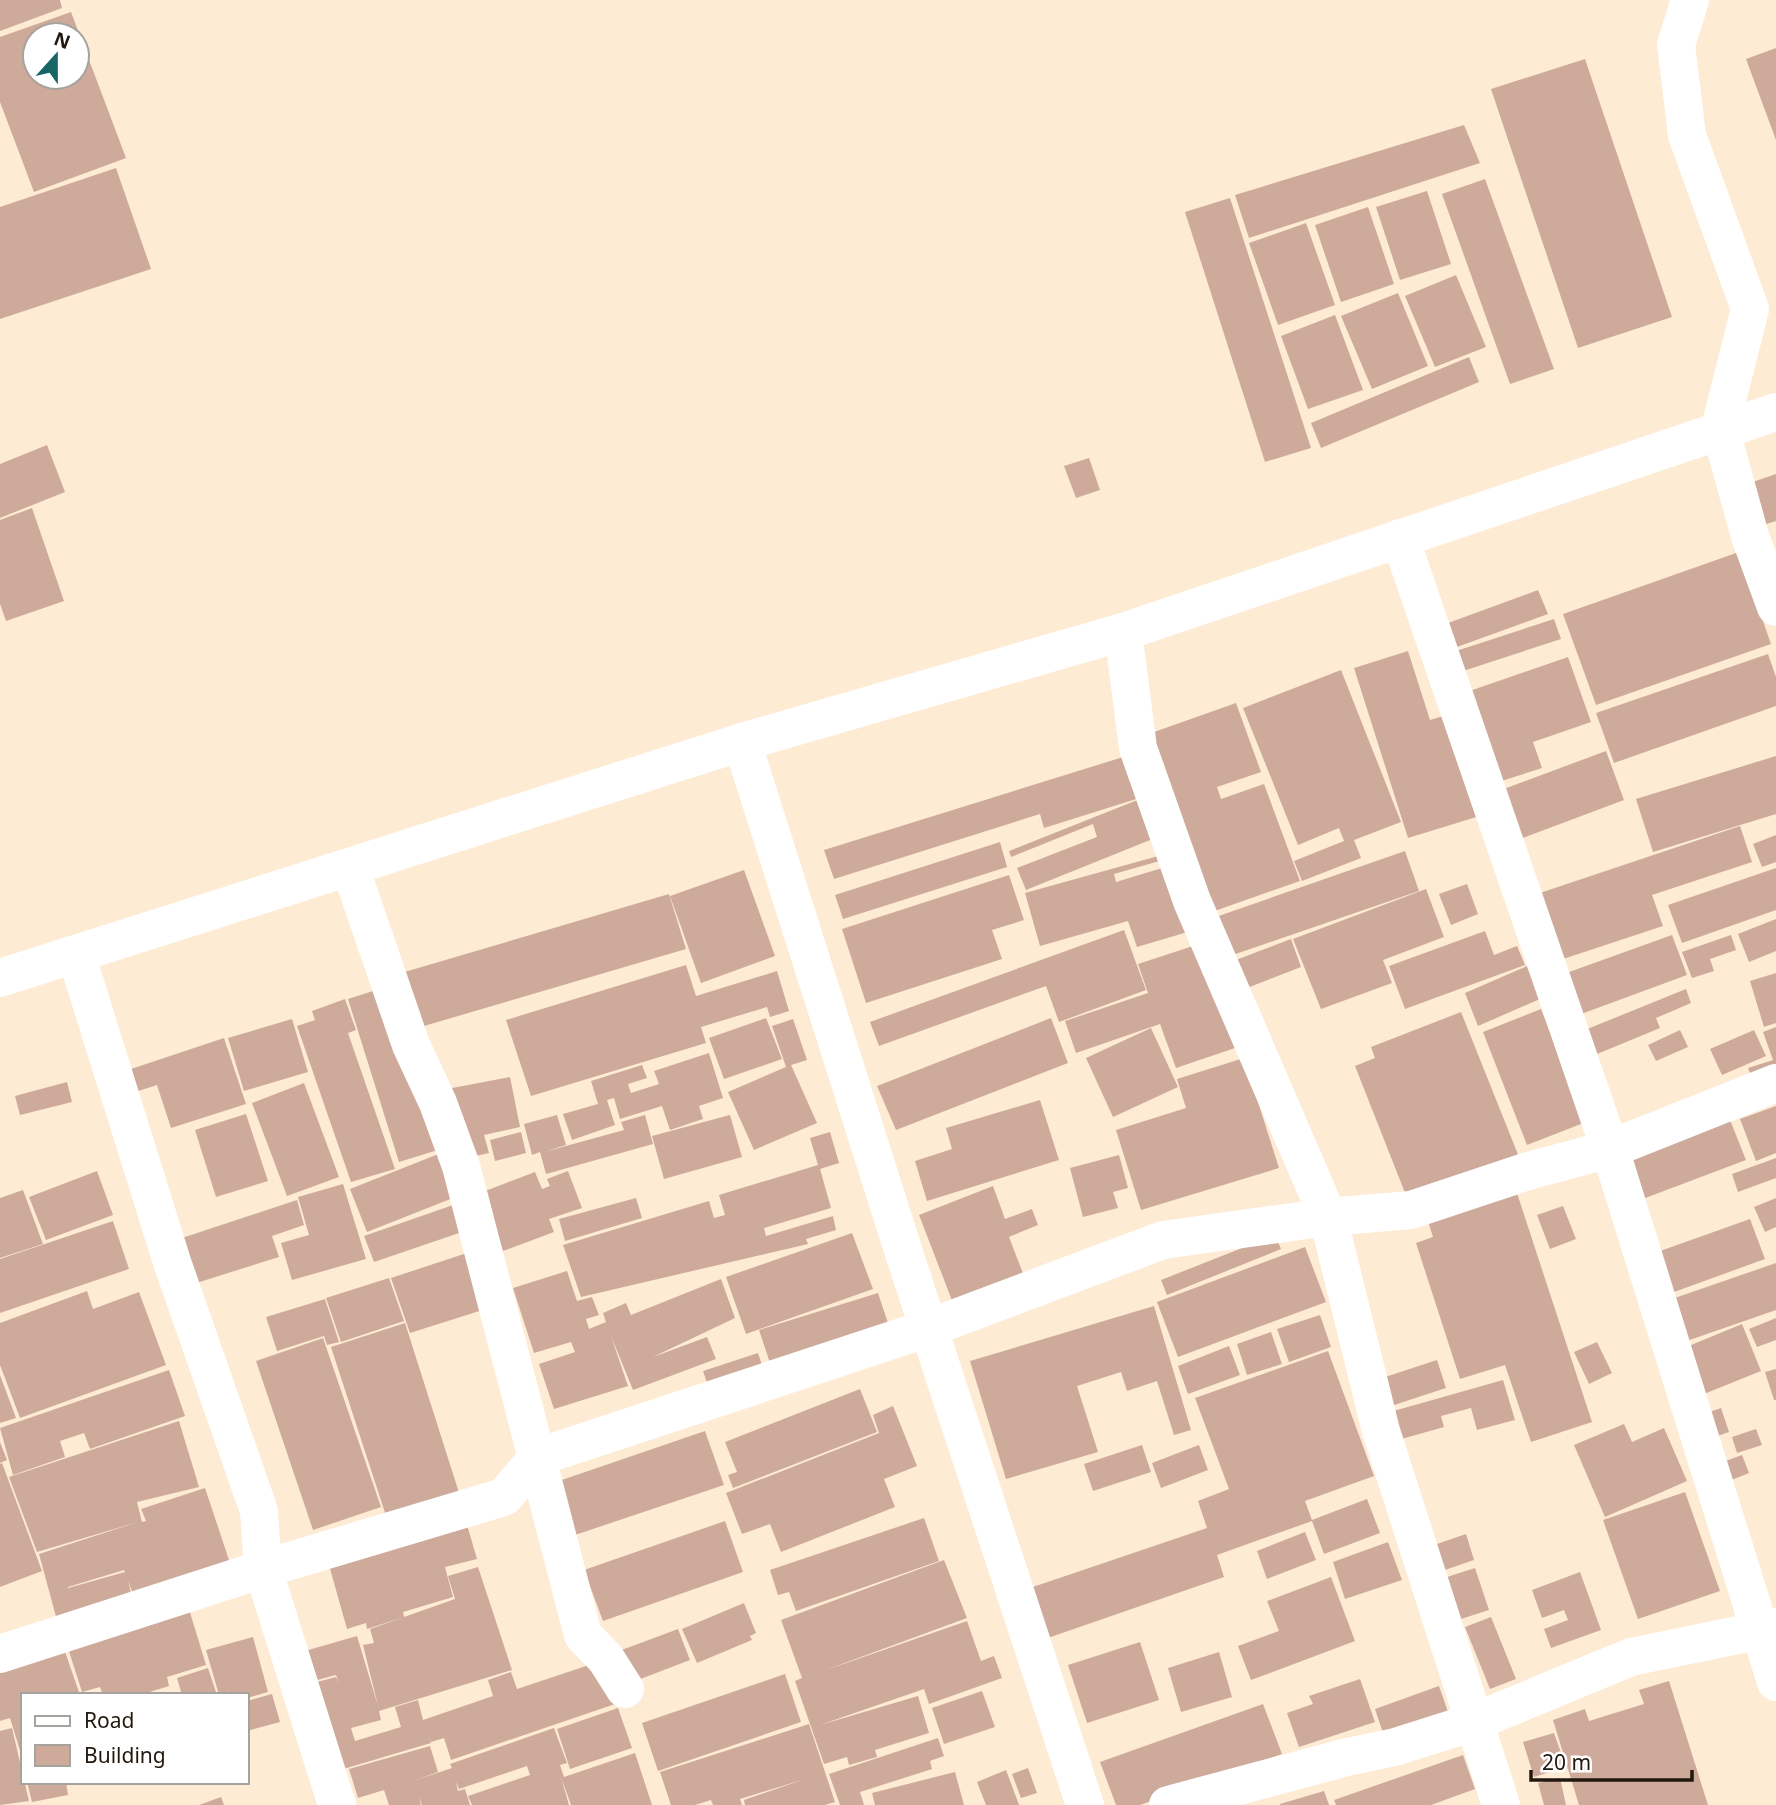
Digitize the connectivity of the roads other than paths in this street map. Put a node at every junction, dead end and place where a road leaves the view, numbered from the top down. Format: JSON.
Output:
{"nodes":[{"id":1,"x":1690,"y":0,"type":"edge"},
{"id":2,"x":1763,"y":304,"type":"edge"},
{"id":3,"x":1776,"y":412,"type":"edge"},
{"id":4,"x":1720,"y":428,"type":"junction"},
{"id":5,"x":1400,"y":538,"type":"junction"},
{"id":6,"x":1776,"y":607,"type":"edge"},
{"id":7,"x":1124,"y":632,"type":"junction"},
{"id":8,"x":742,"y":742,"type":"junction"},
{"id":9,"x":350,"y":867,"type":"junction"},
{"id":10,"x":76,"y":954,"type":"junction"},
{"id":11,"x":0,"y":978,"type":"edge"},
{"id":12,"x":1776,"y":1083,"type":"edge"},
{"id":13,"x":1610,"y":1149,"type":"junction"},
{"id":14,"x":1328,"y":1217,"type":"junction"},
{"id":15,"x":929,"y":1328,"type":"junction"},
{"id":16,"x":538,"y":1457,"type":"junction"},
{"id":17,"x":263,"y":1569,"type":"junction"},
{"id":18,"x":1768,"y":1628,"type":"edge"},
{"id":19,"x":0,"y":1654,"type":"edge"},
{"id":20,"x":1776,"y":1682,"type":"edge"},
{"id":21,"x":625,"y":1689,"type":"dead end"},
{"id":22,"x":1474,"y":1722,"type":"junction"},
{"id":23,"x":337,"y":1805,"type":"edge"},
{"id":24,"x":1085,"y":1805,"type":"edge"},
{"id":25,"x":1168,"y":1805,"type":"edge"},
{"id":26,"x":1501,"y":1805,"type":"edge"}],
"edges":[{"from":1,"to":2,"type":"street"},
{"from":2,"to":4,"type":"street"},
{"from":3,"to":4,"type":"street"},
{"from":4,"to":5,"type":"street"},
{"from":4,"to":6,"type":"street"},
{"from":5,"to":7,"type":"street"},
{"from":5,"to":13,"type":"street"},
{"from":7,"to":8,"type":"street"},
{"from":7,"to":14,"type":"street"},
{"from":8,"to":9,"type":"street"},
{"from":8,"to":15,"type":"street"},
{"from":9,"to":10,"type":"street"},
{"from":9,"to":16,"type":"street"},
{"from":10,"to":11,"type":"street"},
{"from":10,"to":17,"type":"street"},
{"from":12,"to":13,"type":"street"},
{"from":13,"to":14,"type":"street"},
{"from":13,"to":18,"type":"street"},
{"from":14,"to":15,"type":"street"},
{"from":14,"to":22,"type":"street"},
{"from":15,"to":16,"type":"street"},
{"from":15,"to":24,"type":"street"},
{"from":16,"to":17,"type":"street"},
{"from":16,"to":21,"type":"street"},
{"from":17,"to":19,"type":"street"},
{"from":17,"to":23,"type":"street"},
{"from":18,"to":20,"type":"street"},
{"from":18,"to":22,"type":"street"},
{"from":22,"to":25,"type":"street"},
{"from":22,"to":26,"type":"street"}]}
